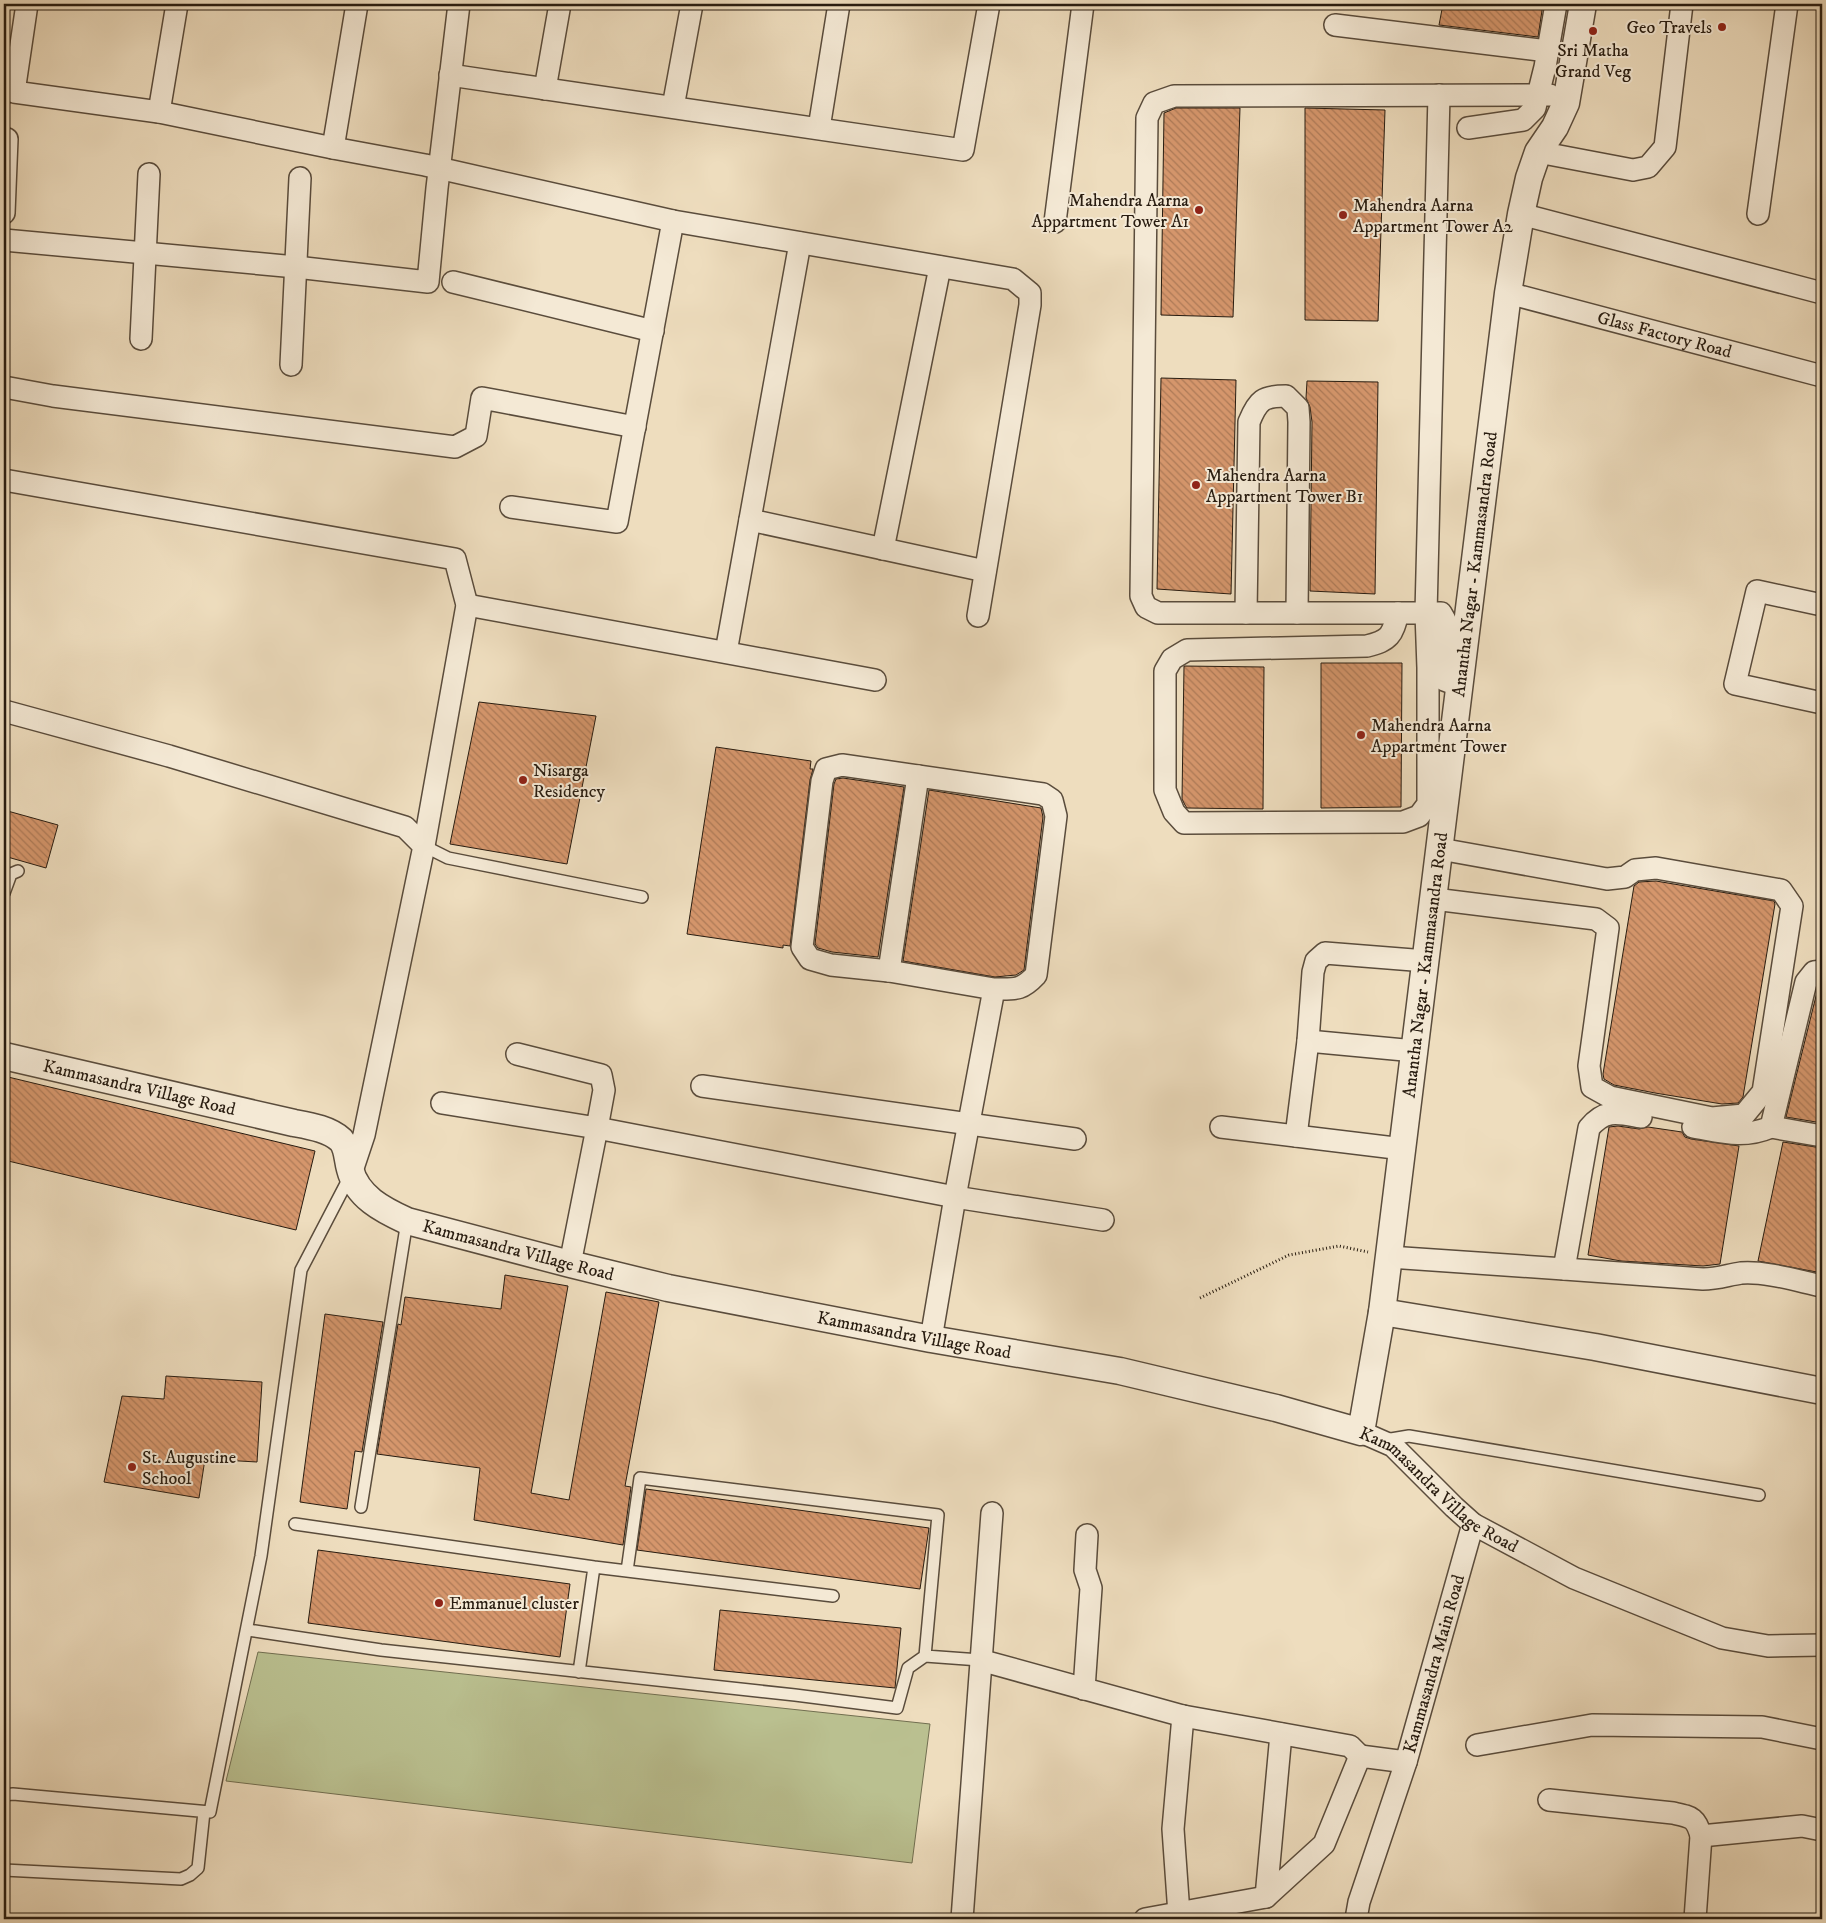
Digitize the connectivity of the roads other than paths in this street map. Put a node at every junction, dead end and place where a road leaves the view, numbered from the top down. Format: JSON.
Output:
{"nodes":[{"id":1,"x":27,"y":4,"type":"edge"},
{"id":2,"x":177,"y":4,"type":"edge"},
{"id":3,"x":357,"y":4,"type":"edge"},
{"id":4,"x":459,"y":4,"type":"edge"},
{"id":5,"x":560,"y":4,"type":"edge"},
{"id":6,"x":692,"y":4,"type":"edge"},
{"id":7,"x":839,"y":4,"type":"edge"},
{"id":8,"x":988,"y":4,"type":"edge"},
{"id":9,"x":1083,"y":4,"type":"edge"},
{"id":10,"x":1556,"y":4,"type":"edge"},
{"id":11,"x":1584,"y":4,"type":"edge"},
{"id":12,"x":1682,"y":4,"type":"edge"},
{"id":13,"x":1788,"y":4,"type":"edge"},
{"id":14,"x":1335,"y":25,"type":"dead end"},
{"id":15,"x":1548,"y":51,"type":"junction"},
{"id":16,"x":450,"y":75,"type":"junction"},
{"id":17,"x":545,"y":89,"type":"junction"},
{"id":18,"x":1439,"y":95,"type":"junction"},
{"id":19,"x":1538,"y":95,"type":"junction"},
{"id":20,"x":1568,"y":95,"type":"junction"},
{"id":21,"x":673,"y":107,"type":"junction"},
{"id":22,"x":159,"y":112,"type":"junction"},
{"id":23,"x":819,"y":128,"type":"junction"},
{"id":24,"x":1468,"y":128,"type":"dead end"},
{"id":25,"x":7,"y":138,"type":"dead end"},
{"id":26,"x":333,"y":148,"type":"junction"},
{"id":27,"x":1538,"y":152,"type":"junction"},
{"id":28,"x":440,"y":169,"type":"junction"},
{"id":29,"x":149,"y":174,"type":"dead end"},
{"id":30,"x":300,"y":178,"type":"dead end"},
{"id":31,"x":4,"y":213,"type":"edge"},
{"id":32,"x":1520,"y":214,"type":"junction"},
{"id":33,"x":1758,"y":214,"type":"dead end"},
{"id":34,"x":672,"y":221,"type":"junction"},
{"id":35,"x":1055,"y":222,"type":"dead end"},
{"id":36,"x":4,"y":240,"type":"edge"},
{"id":37,"x":800,"y":243,"type":"junction"},
{"id":38,"x":146,"y":253,"type":"junction"},
{"id":39,"x":296,"y":267,"type":"junction"},
{"id":40,"x":940,"y":267,"type":"junction"},
{"id":41,"x":453,"y":282,"type":"dead end"},
{"id":42,"x":1508,"y":293,"type":"junction"},
{"id":43,"x":1822,"y":293,"type":"edge"},
{"id":44,"x":652,"y":331,"type":"junction"},
{"id":45,"x":141,"y":338,"type":"dead end"},
{"id":46,"x":291,"y":365,"type":"dead end"},
{"id":47,"x":1822,"y":376,"type":"edge"},
{"id":48,"x":4,"y":387,"type":"edge"},
{"id":49,"x":635,"y":427,"type":"junction"},
{"id":50,"x":4,"y":480,"type":"edge"},
{"id":51,"x":511,"y":507,"type":"dead end"},
{"id":52,"x":750,"y":520,"type":"junction"},
{"id":53,"x":884,"y":549,"type":"junction"},
{"id":54,"x":985,"y":571,"type":"junction"},
{"id":55,"x":467,"y":605,"type":"junction"},
{"id":56,"x":1822,"y":605,"type":"edge"},
{"id":57,"x":1246,"y":612,"type":"junction"},
{"id":58,"x":1426,"y":612,"type":"junction"},
{"id":59,"x":1297,"y":613,"type":"junction"},
{"id":60,"x":1398,"y":613,"type":"junction"},
{"id":61,"x":978,"y":616,"type":"dead end"},
{"id":62,"x":726,"y":652,"type":"junction"},
{"id":63,"x":875,"y":680,"type":"dead end"},
{"id":64,"x":1460,"y":686,"type":"junction"},
{"id":65,"x":1822,"y":703,"type":"edge"},
{"id":66,"x":4,"y":711,"type":"edge"},
{"id":67,"x":918,"y":776,"type":"junction"},
{"id":68,"x":424,"y":846,"type":"junction"},
{"id":69,"x":1440,"y":848,"type":"junction"},
{"id":70,"x":18,"y":871,"type":"dead end"},
{"id":71,"x":4,"y":893,"type":"edge"},
{"id":72,"x":642,"y":897,"type":"dead end"},
{"id":73,"x":1434,"y":899,"type":"junction"},
{"id":74,"x":1426,"y":961,"type":"junction"},
{"id":75,"x":889,"y":971,"type":"junction"},
{"id":76,"x":1822,"y":971,"type":"edge"},
{"id":77,"x":994,"y":990,"type":"junction"},
{"id":78,"x":1308,"y":1041,"type":"junction"},
{"id":79,"x":1415,"y":1051,"type":"junction"},
{"id":80,"x":517,"y":1054,"type":"dead end"},
{"id":81,"x":4,"y":1056,"type":"edge"},
{"id":82,"x":702,"y":1086,"type":"dead end"},
{"id":83,"x":442,"y":1103,"type":"dead end"},
{"id":84,"x":968,"y":1124,"type":"junction"},
{"id":85,"x":1221,"y":1127,"type":"dead end"},
{"id":86,"x":1771,"y":1127,"type":"junction"},
{"id":87,"x":597,"y":1128,"type":"junction"},
{"id":88,"x":1296,"y":1136,"type":"junction"},
{"id":89,"x":1822,"y":1136,"type":"edge"},
{"id":90,"x":1075,"y":1139,"type":"dead end"},
{"id":91,"x":1402,"y":1149,"type":"junction"},
{"id":92,"x":351,"y":1174,"type":"junction"},
{"id":93,"x":955,"y":1197,"type":"junction"},
{"id":94,"x":1103,"y":1220,"type":"dead end"},
{"id":95,"x":407,"y":1221,"type":"junction"},
{"id":96,"x":1389,"y":1257,"type":"junction"},
{"id":97,"x":570,"y":1264,"type":"junction"},
{"id":98,"x":1564,"y":1269,"type":"junction"},
{"id":99,"x":1822,"y":1286,"type":"edge"},
{"id":100,"x":1382,"y":1312,"type":"junction"},
{"id":101,"x":931,"y":1339,"type":"junction"},
{"id":102,"x":1822,"y":1391,"type":"edge"},
{"id":103,"x":1372,"y":1436,"type":"junction"},
{"id":104,"x":1759,"y":1495,"type":"dead end"},
{"id":105,"x":361,"y":1507,"type":"dead end"},
{"id":106,"x":992,"y":1513,"type":"dead end"},
{"id":107,"x":295,"y":1524,"type":"dead end"},
{"id":108,"x":1473,"y":1524,"type":"junction"},
{"id":109,"x":1087,"y":1536,"type":"dead end"},
{"id":110,"x":594,"y":1567,"type":"junction"},
{"id":111,"x":627,"y":1571,"type":"junction"},
{"id":112,"x":833,"y":1596,"type":"dead end"},
{"id":113,"x":248,"y":1630,"type":"junction"},
{"id":114,"x":1822,"y":1645,"type":"edge"},
{"id":115,"x":925,"y":1656,"type":"junction"},
{"id":116,"x":980,"y":1660,"type":"junction"},
{"id":117,"x":579,"y":1672,"type":"junction"},
{"id":118,"x":1084,"y":1689,"type":"junction"},
{"id":119,"x":1183,"y":1716,"type":"junction"},
{"id":120,"x":1281,"y":1734,"type":"junction"},
{"id":121,"x":1822,"y":1739,"type":"edge"},
{"id":122,"x":1477,"y":1745,"type":"dead end"},
{"id":123,"x":1360,"y":1756,"type":"junction"},
{"id":124,"x":1406,"y":1762,"type":"junction"},
{"id":125,"x":4,"y":1795,"type":"edge"},
{"id":126,"x":1549,"y":1800,"type":"dead end"},
{"id":127,"x":204,"y":1812,"type":"junction"},
{"id":128,"x":1822,"y":1830,"type":"edge"},
{"id":129,"x":1701,"y":1836,"type":"junction"},
{"id":130,"x":4,"y":1870,"type":"edge"},
{"id":131,"x":1266,"y":1897,"type":"junction"},
{"id":132,"x":1179,"y":1914,"type":"junction"},
{"id":133,"x":962,"y":1919,"type":"edge"},
{"id":134,"x":1145,"y":1919,"type":"edge"},
{"id":135,"x":1356,"y":1919,"type":"edge"},
{"id":136,"x":1695,"y":1919,"type":"edge"}],
"edges":[{"from":1,"to":22,"type":"street"},
{"from":2,"to":22,"type":"street"},
{"from":3,"to":26,"type":"street"},
{"from":4,"to":16,"type":"street"},
{"from":5,"to":17,"type":"street"},
{"from":6,"to":21,"type":"street"},
{"from":7,"to":23,"type":"street"},
{"from":8,"to":23,"type":"street"},
{"from":9,"to":35,"type":"street"},
{"from":10,"to":15,"type":"street"},
{"from":11,"to":20,"type":"street","name":"Anantha Nagar - Kammasandra Road"},
{"from":12,"to":27,"type":"street"},
{"from":13,"to":33,"type":"street"},
{"from":14,"to":15,"type":"street"},
{"from":15,"to":19,"type":"street"},
{"from":16,"to":17,"type":"street"},
{"from":16,"to":28,"type":"street"},
{"from":17,"to":21,"type":"street"},
{"from":18,"to":19,"type":"street"},
{"from":18,"to":57,"type":"street"},
{"from":18,"to":58,"type":"street"},
{"from":19,"to":20,"type":"street"},
{"from":19,"to":24,"type":"street"},
{"from":20,"to":27,"type":"street","name":"Anantha Nagar - Kammasandra Road"},
{"from":21,"to":23,"type":"street"},
{"from":22,"to":26,"type":"street"},
{"from":25,"to":31,"type":"street"},
{"from":26,"to":28,"type":"street"},
{"from":27,"to":32,"type":"street","name":"Anantha Nagar - Kammasandra Road"},
{"from":28,"to":34,"type":"street"},
{"from":28,"to":39,"type":"street"},
{"from":29,"to":38,"type":"street"},
{"from":30,"to":39,"type":"street"},
{"from":32,"to":42,"type":"street","name":"Anantha Nagar - Kammasandra Road"},
{"from":32,"to":43,"type":"street"},
{"from":34,"to":37,"type":"street"},
{"from":34,"to":44,"type":"street"},
{"from":36,"to":38,"type":"street"},
{"from":37,"to":40,"type":"street"},
{"from":37,"to":52,"type":"street"},
{"from":38,"to":39,"type":"street"},
{"from":38,"to":45,"type":"street"},
{"from":39,"to":46,"type":"street"},
{"from":40,"to":53,"type":"street"},
{"from":40,"to":54,"type":"street"},
{"from":41,"to":44,"type":"street"},
{"from":42,"to":47,"type":"street","name":"Glass Factory Road"},
{"from":42,"to":64,"type":"street","name":"Anantha Nagar - Kammasandra Road"},
{"from":44,"to":49,"type":"street"},
{"from":48,"to":49,"type":"street"},
{"from":49,"to":51,"type":"street"},
{"from":50,"to":55,"type":"street"},
{"from":52,"to":53,"type":"street"},
{"from":52,"to":62,"type":"street"},
{"from":53,"to":54,"type":"street"},
{"from":54,"to":61,"type":"street"},
{"from":55,"to":62,"type":"street"},
{"from":55,"to":68,"type":"street"},
{"from":56,"to":65,"type":"street"},
{"from":57,"to":59,"type":"street"},
{"from":57,"to":59,"type":"street"},
{"from":58,"to":60,"type":"street"},
{"from":58,"to":60,"type":"street"},
{"from":58,"to":64,"type":"street"},
{"from":59,"to":60,"type":"street"},
{"from":62,"to":63,"type":"street"},
{"from":64,"to":69,"type":"street","name":"Anantha Nagar - Kammasandra Road"},
{"from":66,"to":68,"type":"street"},
{"from":67,"to":75,"type":"street"},
{"from":67,"to":75,"type":"street"},
{"from":67,"to":77,"type":"street"},
{"from":68,"to":72,"type":"lane"},
{"from":68,"to":92,"type":"street"},
{"from":69,"to":73,"type":"street","name":"Anantha Nagar - Kammasandra Road"},
{"from":69,"to":73,"type":"street"},
{"from":70,"to":71,"type":"lane"},
{"from":73,"to":74,"type":"street","name":"Anantha Nagar - Kammasandra Road"},
{"from":74,"to":78,"type":"street"},
{"from":74,"to":79,"type":"street","name":"Anantha Nagar - Kammasandra Road"},
{"from":75,"to":77,"type":"street"},
{"from":76,"to":86,"type":"street"},
{"from":77,"to":84,"type":"street"},
{"from":78,"to":79,"type":"street"},
{"from":78,"to":88,"type":"street"},
{"from":79,"to":91,"type":"street","name":"Anantha Nagar - Kammasandra Road"},
{"from":80,"to":87,"type":"street"},
{"from":81,"to":92,"type":"street","name":"Kammasandra Village Road"},
{"from":82,"to":84,"type":"street"},
{"from":83,"to":87,"type":"street"},
{"from":84,"to":90,"type":"street"},
{"from":84,"to":93,"type":"street"},
{"from":85,"to":88,"type":"street"},
{"from":86,"to":89,"type":"street"},
{"from":86,"to":98,"type":"street"},
{"from":87,"to":93,"type":"street"},
{"from":87,"to":97,"type":"street"},
{"from":88,"to":91,"type":"street"},
{"from":91,"to":96,"type":"street","name":"Anantha Nagar - Kammasandra Road"},
{"from":92,"to":95,"type":"street","name":"Kammasandra Village Road"},
{"from":92,"to":113,"type":"lane"},
{"from":93,"to":94,"type":"street"},
{"from":93,"to":101,"type":"street"},
{"from":95,"to":97,"type":"street","name":"Kammasandra Village Road"},
{"from":95,"to":105,"type":"lane"},
{"from":96,"to":98,"type":"street"},
{"from":96,"to":100,"type":"street","name":"Anantha Nagar - Kammasandra Road"},
{"from":97,"to":101,"type":"street","name":"Kammasandra Village Road"},
{"from":98,"to":99,"type":"street"},
{"from":100,"to":102,"type":"street"},
{"from":100,"to":103,"type":"street","name":"Anantha Nagar - Kammasandra Road"},
{"from":101,"to":103,"type":"street","name":"Kammasandra Village Road"},
{"from":103,"to":104,"type":"lane"},
{"from":103,"to":108,"type":"street","name":"Kammasandra Village Road"},
{"from":106,"to":116,"type":"street"},
{"from":107,"to":110,"type":"lane"},
{"from":108,"to":114,"type":"street","name":"Kammasandra Village Road"},
{"from":108,"to":124,"type":"street","name":"Kammasandra Main Road"},
{"from":109,"to":118,"type":"street"},
{"from":110,"to":111,"type":"lane"},
{"from":110,"to":117,"type":"lane"},
{"from":111,"to":112,"type":"lane"},
{"from":111,"to":115,"type":"lane"},
{"from":113,"to":117,"type":"lane"},
{"from":113,"to":127,"type":"lane"},
{"from":115,"to":116,"type":"lane"},
{"from":115,"to":117,"type":"lane"},
{"from":116,"to":118,"type":"street"},
{"from":116,"to":133,"type":"street"},
{"from":118,"to":119,"type":"street"},
{"from":119,"to":120,"type":"street"},
{"from":119,"to":132,"type":"street"},
{"from":120,"to":123,"type":"street"},
{"from":120,"to":131,"type":"street"},
{"from":121,"to":122,"type":"street"},
{"from":123,"to":124,"type":"street","name":"Kammasandra Main Road"},
{"from":123,"to":131,"type":"street"},
{"from":124,"to":135,"type":"street"},
{"from":125,"to":127,"type":"lane"},
{"from":126,"to":129,"type":"street"},
{"from":127,"to":130,"type":"lane"},
{"from":128,"to":129,"type":"street"},
{"from":129,"to":136,"type":"street"},
{"from":131,"to":132,"type":"street"},
{"from":132,"to":134,"type":"street"}]}
